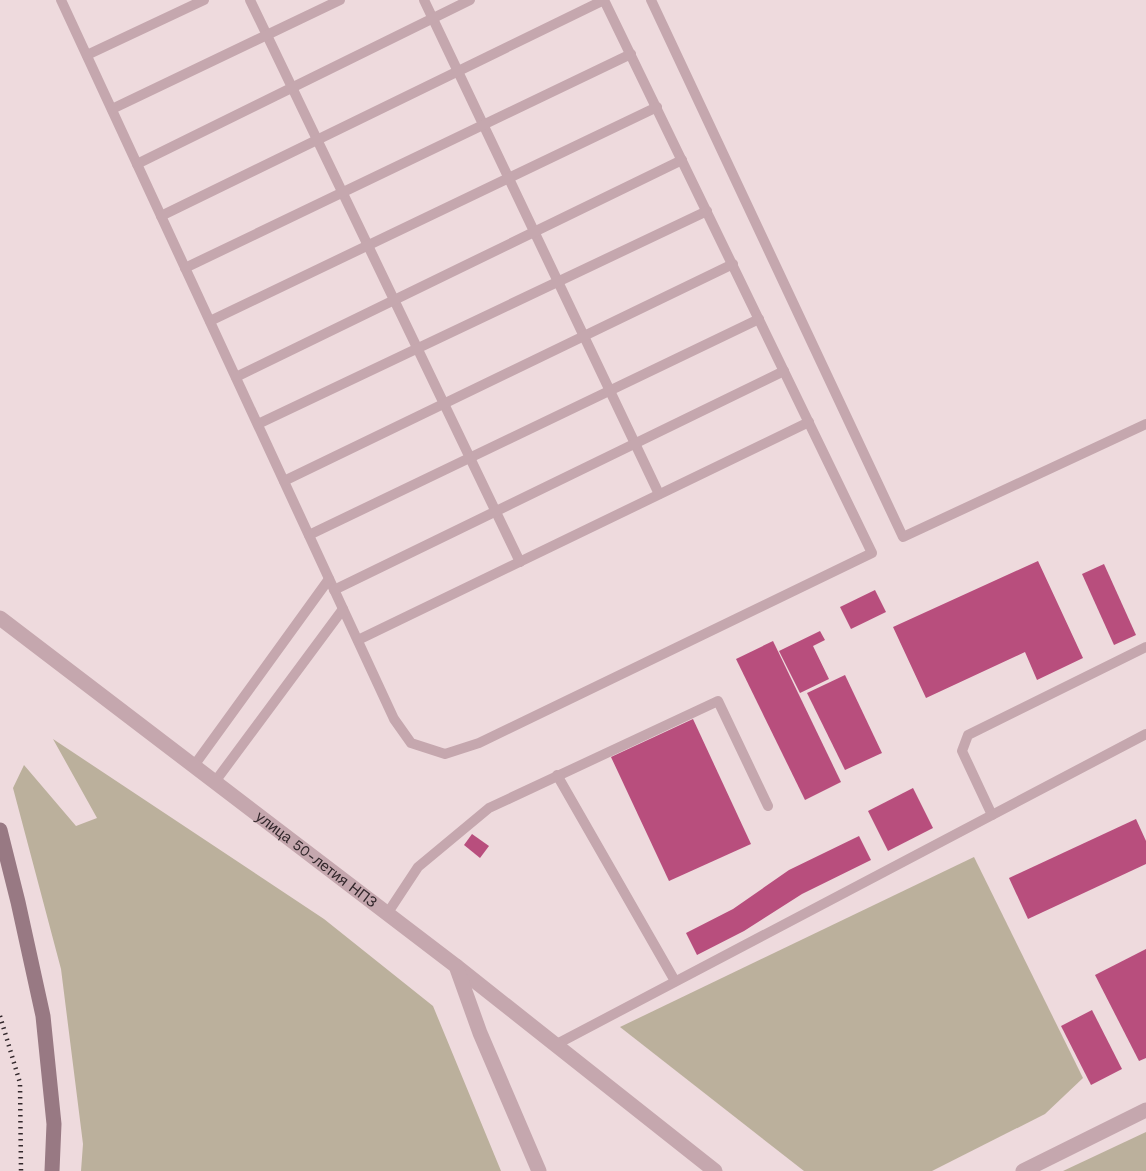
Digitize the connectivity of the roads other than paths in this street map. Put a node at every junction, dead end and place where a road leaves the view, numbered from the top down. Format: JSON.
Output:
{"nodes":[{"id":1,"x":61,"y":0,"type":"edge"},
{"id":2,"x":204,"y":0,"type":"edge"},
{"id":3,"x":250,"y":0,"type":"edge"},
{"id":4,"x":340,"y":0,"type":"edge"},
{"id":5,"x":424,"y":0,"type":"edge"},
{"id":6,"x":470,"y":0,"type":"edge"},
{"id":7,"x":604,"y":0,"type":"edge"},
{"id":8,"x":651,"y":0,"type":"edge"},
{"id":9,"x":433,"y":18,"type":"junction"},
{"id":10,"x":267,"y":35,"type":"junction"},
{"id":11,"x":631,"y":54,"type":"junction"},
{"id":12,"x":87,"y":55,"type":"junction"},
{"id":13,"x":458,"y":71,"type":"junction"},
{"id":14,"x":292,"y":88,"type":"junction"},
{"id":15,"x":657,"y":107,"type":"junction"},
{"id":16,"x":112,"y":109,"type":"junction"},
{"id":17,"x":483,"y":125,"type":"junction"},
{"id":18,"x":317,"y":140,"type":"junction"},
{"id":19,"x":682,"y":160,"type":"junction"},
{"id":20,"x":137,"y":164,"type":"junction"},
{"id":21,"x":508,"y":178,"type":"junction"},
{"id":22,"x":342,"y":192,"type":"junction"},
{"id":23,"x":707,"y":211,"type":"junction"},
{"id":24,"x":161,"y":216,"type":"junction"},
{"id":25,"x":534,"y":232,"type":"junction"},
{"id":26,"x":368,"y":245,"type":"junction"},
{"id":27,"x":733,"y":264,"type":"junction"},
{"id":28,"x":185,"y":268,"type":"junction"},
{"id":29,"x":558,"y":282,"type":"junction"},
{"id":30,"x":394,"y":300,"type":"junction"},
{"id":31,"x":759,"y":319,"type":"junction"},
{"id":32,"x":210,"y":321,"type":"junction"},
{"id":33,"x":584,"y":337,"type":"junction"},
{"id":34,"x":417,"y":348,"type":"junction"},
{"id":35,"x":784,"y":371,"type":"junction"},
{"id":36,"x":236,"y":377,"type":"junction"},
{"id":37,"x":610,"y":390,"type":"junction"},
{"id":38,"x":444,"y":404,"type":"junction"},
{"id":39,"x":809,"y":422,"type":"junction"},
{"id":40,"x":258,"y":424,"type":"junction"},
{"id":41,"x":1146,"y":424,"type":"edge"},
{"id":42,"x":635,"y":444,"type":"junction"},
{"id":43,"x":469,"y":458,"type":"junction"},
{"id":44,"x":284,"y":481,"type":"junction"},
{"id":45,"x":659,"y":494,"type":"junction"},
{"id":46,"x":496,"y":512,"type":"junction"},
{"id":47,"x":309,"y":535,"type":"junction"},
{"id":48,"x":520,"y":562,"type":"junction"},
{"id":49,"x":329,"y":579,"type":"junction"},
{"id":50,"x":334,"y":590,"type":"junction"},
{"id":51,"x":343,"y":609,"type":"junction"},
{"id":52,"x":0,"y":618,"type":"edge"},
{"id":53,"x":358,"y":640,"type":"junction"},
{"id":54,"x":1146,"y":647,"type":"edge"},
{"id":55,"x":1146,"y":734,"type":"edge"},
{"id":56,"x":193,"y":767,"type":"junction"},
{"id":57,"x":557,"y":775,"type":"junction"},
{"id":58,"x":214,"y":783,"type":"junction"},
{"id":59,"x":768,"y":806,"type":"dead end"},
{"id":60,"x":992,"y":815,"type":"junction"},
{"id":61,"x":0,"y":830,"type":"edge"},
{"id":62,"x":387,"y":914,"type":"junction"},
{"id":63,"x":456,"y":966,"type":"junction"},
{"id":64,"x":675,"y":981,"type":"junction"},
{"id":65,"x":555,"y":1045,"type":"junction"},
{"id":66,"x":1146,"y":1110,"type":"edge"},
{"id":67,"x":52,"y":1171,"type":"edge"},
{"id":68,"x":539,"y":1171,"type":"edge"},
{"id":69,"x":715,"y":1171,"type":"edge"},
{"id":70,"x":1023,"y":1171,"type":"edge"}],
"edges":[{"from":1,"to":12,"type":"lane"},
{"from":2,"to":12,"type":"lane"},
{"from":3,"to":10,"type":"lane"},
{"from":4,"to":10,"type":"lane"},
{"from":5,"to":9,"type":"lane"},
{"from":6,"to":9,"type":"lane"},
{"from":7,"to":11,"type":"lane"},
{"from":7,"to":13,"type":"lane"},
{"from":8,"to":41,"type":"lane"},
{"from":9,"to":13,"type":"lane"},
{"from":9,"to":14,"type":"lane"},
{"from":10,"to":14,"type":"lane"},
{"from":10,"to":16,"type":"lane"},
{"from":11,"to":15,"type":"lane"},
{"from":11,"to":17,"type":"lane"},
{"from":12,"to":16,"type":"lane"},
{"from":13,"to":17,"type":"lane"},
{"from":13,"to":18,"type":"lane"},
{"from":14,"to":18,"type":"lane"},
{"from":14,"to":20,"type":"lane"},
{"from":15,"to":19,"type":"lane"},
{"from":15,"to":21,"type":"lane"},
{"from":16,"to":20,"type":"lane"},
{"from":17,"to":21,"type":"lane"},
{"from":17,"to":22,"type":"lane"},
{"from":18,"to":22,"type":"lane"},
{"from":18,"to":24,"type":"lane"},
{"from":19,"to":23,"type":"lane"},
{"from":19,"to":25,"type":"lane"},
{"from":20,"to":24,"type":"lane"},
{"from":21,"to":25,"type":"lane"},
{"from":21,"to":26,"type":"lane"},
{"from":22,"to":26,"type":"lane"},
{"from":22,"to":28,"type":"lane"},
{"from":23,"to":27,"type":"lane"},
{"from":23,"to":29,"type":"lane"},
{"from":24,"to":28,"type":"lane"},
{"from":25,"to":29,"type":"lane"},
{"from":25,"to":30,"type":"lane"},
{"from":26,"to":30,"type":"lane"},
{"from":26,"to":32,"type":"lane"},
{"from":27,"to":31,"type":"lane"},
{"from":27,"to":33,"type":"lane"},
{"from":28,"to":32,"type":"lane"},
{"from":29,"to":33,"type":"lane"},
{"from":29,"to":34,"type":"lane"},
{"from":30,"to":34,"type":"lane"},
{"from":30,"to":36,"type":"lane"},
{"from":31,"to":35,"type":"lane"},
{"from":31,"to":37,"type":"lane"},
{"from":32,"to":36,"type":"lane"},
{"from":33,"to":37,"type":"lane"},
{"from":33,"to":38,"type":"lane"},
{"from":34,"to":38,"type":"lane"},
{"from":34,"to":40,"type":"lane"},
{"from":35,"to":39,"type":"lane"},
{"from":35,"to":42,"type":"lane"},
{"from":36,"to":40,"type":"lane"},
{"from":37,"to":42,"type":"lane"},
{"from":37,"to":43,"type":"lane"},
{"from":38,"to":43,"type":"lane"},
{"from":38,"to":44,"type":"lane"},
{"from":39,"to":45,"type":"lane"},
{"from":39,"to":53,"type":"lane"},
{"from":40,"to":44,"type":"lane"},
{"from":42,"to":45,"type":"lane"},
{"from":42,"to":46,"type":"lane"},
{"from":43,"to":46,"type":"lane"},
{"from":43,"to":47,"type":"lane"},
{"from":44,"to":47,"type":"lane"},
{"from":45,"to":48,"type":"lane"},
{"from":46,"to":48,"type":"lane"},
{"from":46,"to":50,"type":"lane"},
{"from":47,"to":49,"type":"lane"},
{"from":48,"to":53,"type":"lane"},
{"from":49,"to":50,"type":"lane"},
{"from":49,"to":56,"type":"lane"},
{"from":50,"to":51,"type":"lane"},
{"from":51,"to":53,"type":"lane"},
{"from":51,"to":58,"type":"lane"},
{"from":52,"to":56,"type":"street","name":"улица 50-летия НПЗ"},
{"from":54,"to":60,"type":"lane"},
{"from":55,"to":60,"type":"lane"},
{"from":56,"to":58,"type":"street","name":"улица 50-летия НПЗ"},
{"from":57,"to":59,"type":"lane"},
{"from":57,"to":62,"type":"lane"},
{"from":57,"to":64,"type":"lane"},
{"from":58,"to":62,"type":"street","name":"улица 50-летия НПЗ"},
{"from":60,"to":64,"type":"lane"},
{"from":61,"to":67,"type":"main road"},
{"from":62,"to":63,"type":"street","name":"улица 50-летия НПЗ"},
{"from":63,"to":65,"type":"street","name":"улица 50-летия НПЗ"},
{"from":63,"to":68,"type":"street"},
{"from":64,"to":65,"type":"lane"},
{"from":65,"to":69,"type":"street","name":"улица 50-летия НПЗ"},
{"from":66,"to":70,"type":"street"}]}
